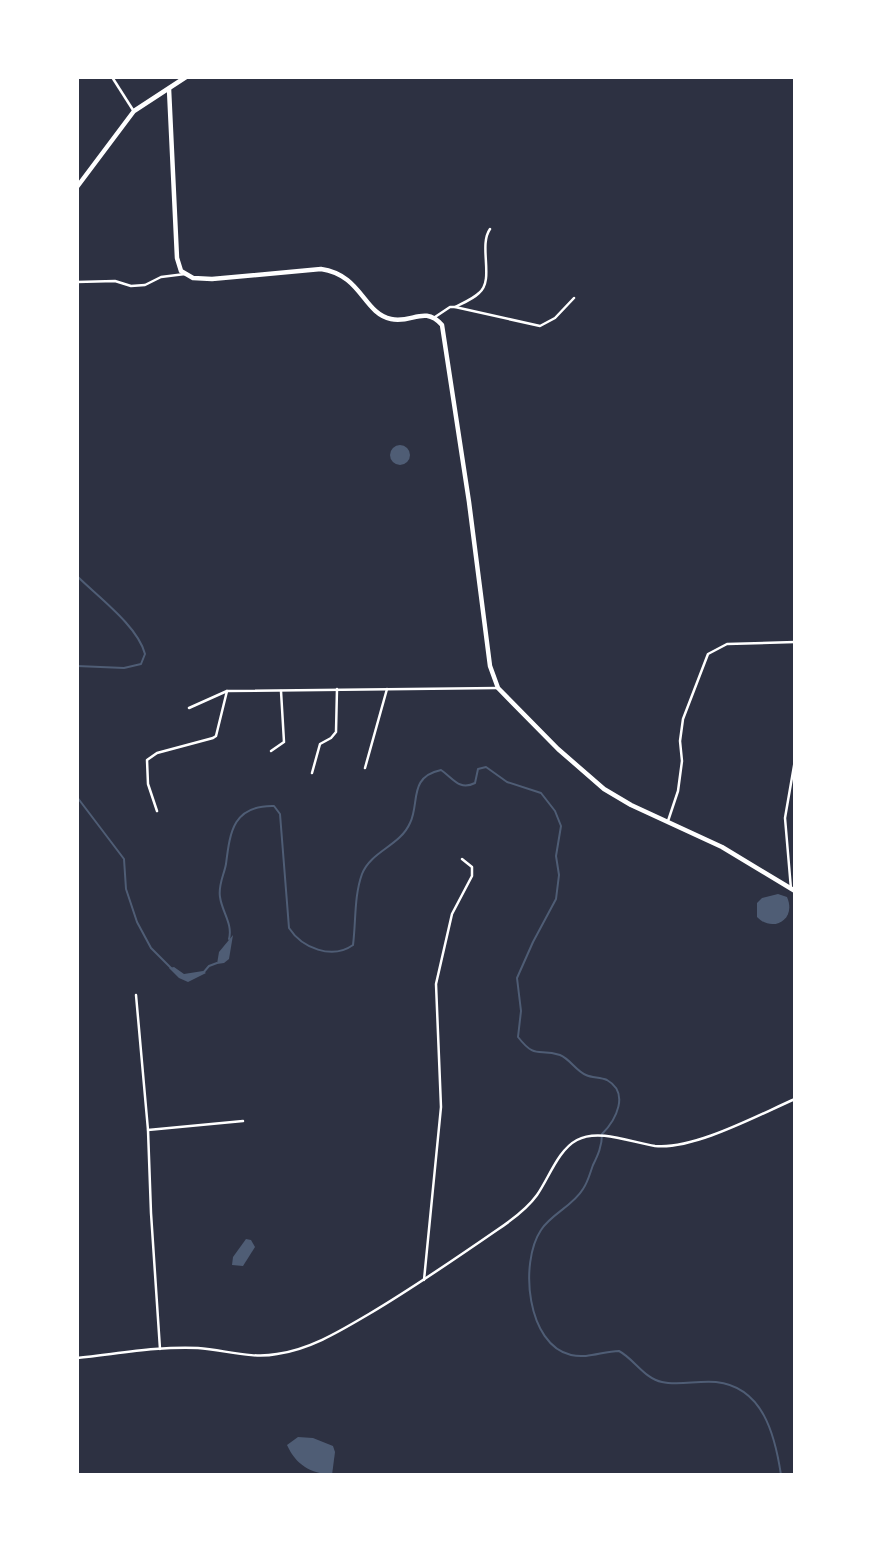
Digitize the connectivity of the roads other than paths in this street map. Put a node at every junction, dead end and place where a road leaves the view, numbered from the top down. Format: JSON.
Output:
{"nodes":[{"id":1,"x":112,"y":77,"type":"edge"},
{"id":2,"x":186,"y":77,"type":"edge"},
{"id":3,"x":169,"y":89,"type":"junction"},
{"id":4,"x":134,"y":111,"type":"junction"},
{"id":5,"x":77,"y":187,"type":"edge"},
{"id":6,"x":489,"y":229,"type":"dead end"},
{"id":7,"x":185,"y":274,"type":"junction"},
{"id":8,"x":77,"y":282,"type":"edge"},
{"id":9,"x":574,"y":299,"type":"dead end"},
{"id":10,"x":455,"y":307,"type":"junction"},
{"id":11,"x":435,"y":317,"type":"junction"},
{"id":12,"x":795,"y":642,"type":"edge"},
{"id":13,"x":498,"y":688,"type":"junction"},
{"id":14,"x":337,"y":689,"type":"junction"},
{"id":15,"x":387,"y":689,"type":"junction"},
{"id":16,"x":281,"y":690,"type":"junction"},
{"id":17,"x":227,"y":691,"type":"junction"},
{"id":18,"x":189,"y":708,"type":"dead end"},
{"id":19,"x":271,"y":751,"type":"dead end"},
{"id":20,"x":795,"y":760,"type":"edge"},
{"id":21,"x":365,"y":768,"type":"dead end"},
{"id":22,"x":312,"y":773,"type":"dead end"},
{"id":23,"x":157,"y":811,"type":"dead end"},
{"id":24,"x":668,"y":821,"type":"junction"},
{"id":25,"x":462,"y":859,"type":"dead end"},
{"id":26,"x":793,"y":890,"type":"edge"},
{"id":27,"x":136,"y":995,"type":"dead end"},
{"id":28,"x":795,"y":1099,"type":"edge"},
{"id":29,"x":243,"y":1121,"type":"dead end"},
{"id":30,"x":148,"y":1130,"type":"junction"},
{"id":31,"x":424,"y":1281,"type":"junction"},
{"id":32,"x":160,"y":1349,"type":"junction"},
{"id":33,"x":77,"y":1358,"type":"edge"}],
"edges":[{"from":1,"to":4,"type":"street"},
{"from":2,"to":3,"type":"main road"},
{"from":3,"to":4,"type":"main road"},
{"from":3,"to":7,"type":"main road"},
{"from":4,"to":5,"type":"main road"},
{"from":6,"to":10,"type":"street"},
{"from":7,"to":8,"type":"street"},
{"from":7,"to":11,"type":"main road"},
{"from":9,"to":10,"type":"street"},
{"from":10,"to":11,"type":"street"},
{"from":11,"to":13,"type":"main road"},
{"from":12,"to":24,"type":"street"},
{"from":13,"to":15,"type":"street"},
{"from":13,"to":24,"type":"main road"},
{"from":14,"to":15,"type":"street"},
{"from":14,"to":16,"type":"street"},
{"from":14,"to":22,"type":"street"},
{"from":15,"to":21,"type":"street"},
{"from":16,"to":17,"type":"street"},
{"from":16,"to":19,"type":"street"},
{"from":17,"to":18,"type":"street"},
{"from":17,"to":23,"type":"street"},
{"from":20,"to":26,"type":"street"},
{"from":24,"to":26,"type":"main road"},
{"from":25,"to":31,"type":"street"},
{"from":27,"to":30,"type":"street"},
{"from":28,"to":31,"type":"street"},
{"from":29,"to":30,"type":"street"},
{"from":30,"to":32,"type":"street"},
{"from":31,"to":32,"type":"street"},
{"from":32,"to":33,"type":"street"}]}
